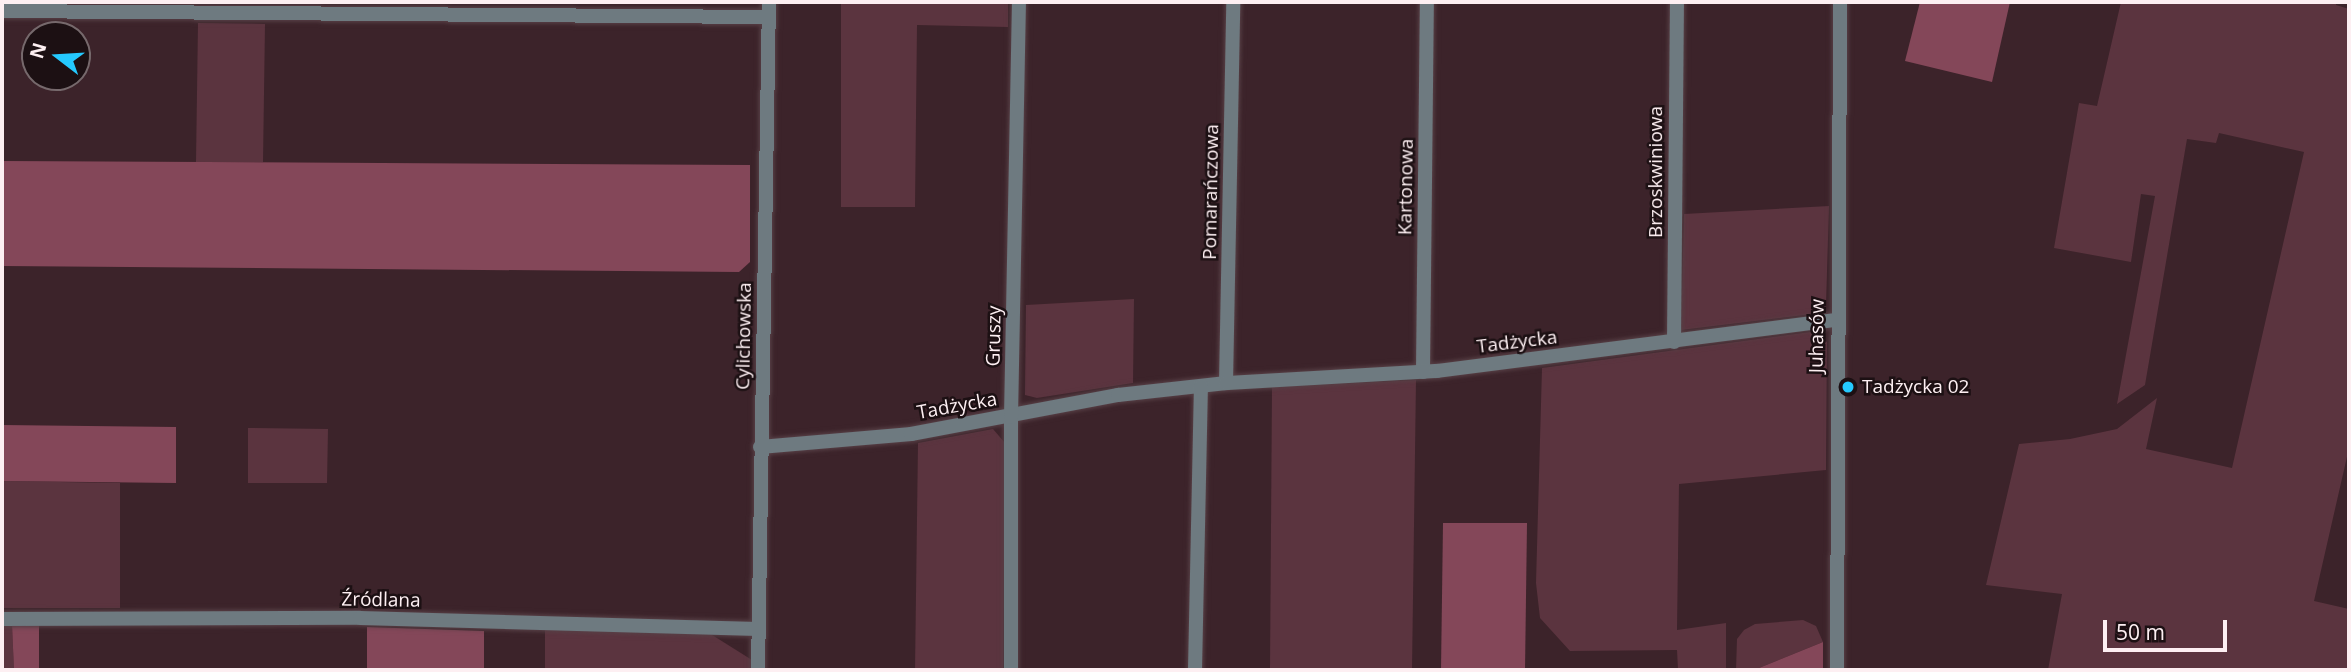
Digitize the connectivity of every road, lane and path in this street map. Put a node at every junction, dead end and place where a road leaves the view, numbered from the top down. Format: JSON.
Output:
{"nodes":[{"id":1,"x":769,"y":2,"type":"edge"},
{"id":2,"x":1019,"y":2,"type":"edge"},
{"id":3,"x":1233,"y":2,"type":"edge"},
{"id":4,"x":1427,"y":2,"type":"edge"},
{"id":5,"x":1677,"y":2,"type":"edge"},
{"id":6,"x":1840,"y":2,"type":"edge"},
{"id":7,"x":2,"y":10,"type":"edge"},
{"id":8,"x":769,"y":17,"type":"junction"},
{"id":9,"x":1837,"y":320,"type":"junction"},
{"id":10,"x":1674,"y":342,"type":"junction"},
{"id":11,"x":1423,"y":372,"type":"junction"},
{"id":12,"x":1226,"y":383,"type":"junction"},
{"id":13,"x":1201,"y":386,"type":"junction"},
{"id":14,"x":1011,"y":417,"type":"junction"},
{"id":15,"x":760,"y":447,"type":"junction"},
{"id":16,"x":2,"y":619,"type":"edge"},
{"id":17,"x":758,"y":629,"type":"junction"},
{"id":18,"x":758,"y":670,"type":"edge"},
{"id":19,"x":1011,"y":670,"type":"edge"},
{"id":20,"x":1195,"y":670,"type":"edge"},
{"id":21,"x":1837,"y":670,"type":"edge"}],
"edges":[{"from":1,"to":8,"type":"street","name":"Cylichowska"},
{"from":2,"to":14,"type":"street","name":"Gruszy"},
{"from":3,"to":12,"type":"street","name":"Pomarańczowa"},
{"from":4,"to":11,"type":"street","name":"Kartonowa"},
{"from":5,"to":10,"type":"street","name":"Brzoskwiniowa"},
{"from":6,"to":9,"type":"street","name":"Juhasów"},
{"from":7,"to":8,"type":"street"},
{"from":8,"to":15,"type":"street","name":"Cylichowska"},
{"from":9,"to":10,"type":"street","name":"Tadżycka"},
{"from":9,"to":21,"type":"street","name":"Juhasów"},
{"from":10,"to":11,"type":"street","name":"Tadżycka"},
{"from":11,"to":12,"type":"street","name":"Tadżycka"},
{"from":12,"to":13,"type":"street","name":"Tadżycka"},
{"from":13,"to":14,"type":"street","name":"Tadżycka"},
{"from":13,"to":20,"type":"street"},
{"from":14,"to":15,"type":"street","name":"Tadżycka"},
{"from":14,"to":19,"type":"street","name":"Gruszy"},
{"from":15,"to":17,"type":"street","name":"Cylichowska"},
{"from":16,"to":17,"type":"street","name":"Źródlana"},
{"from":17,"to":18,"type":"street","name":"Cylichowska"}]}
